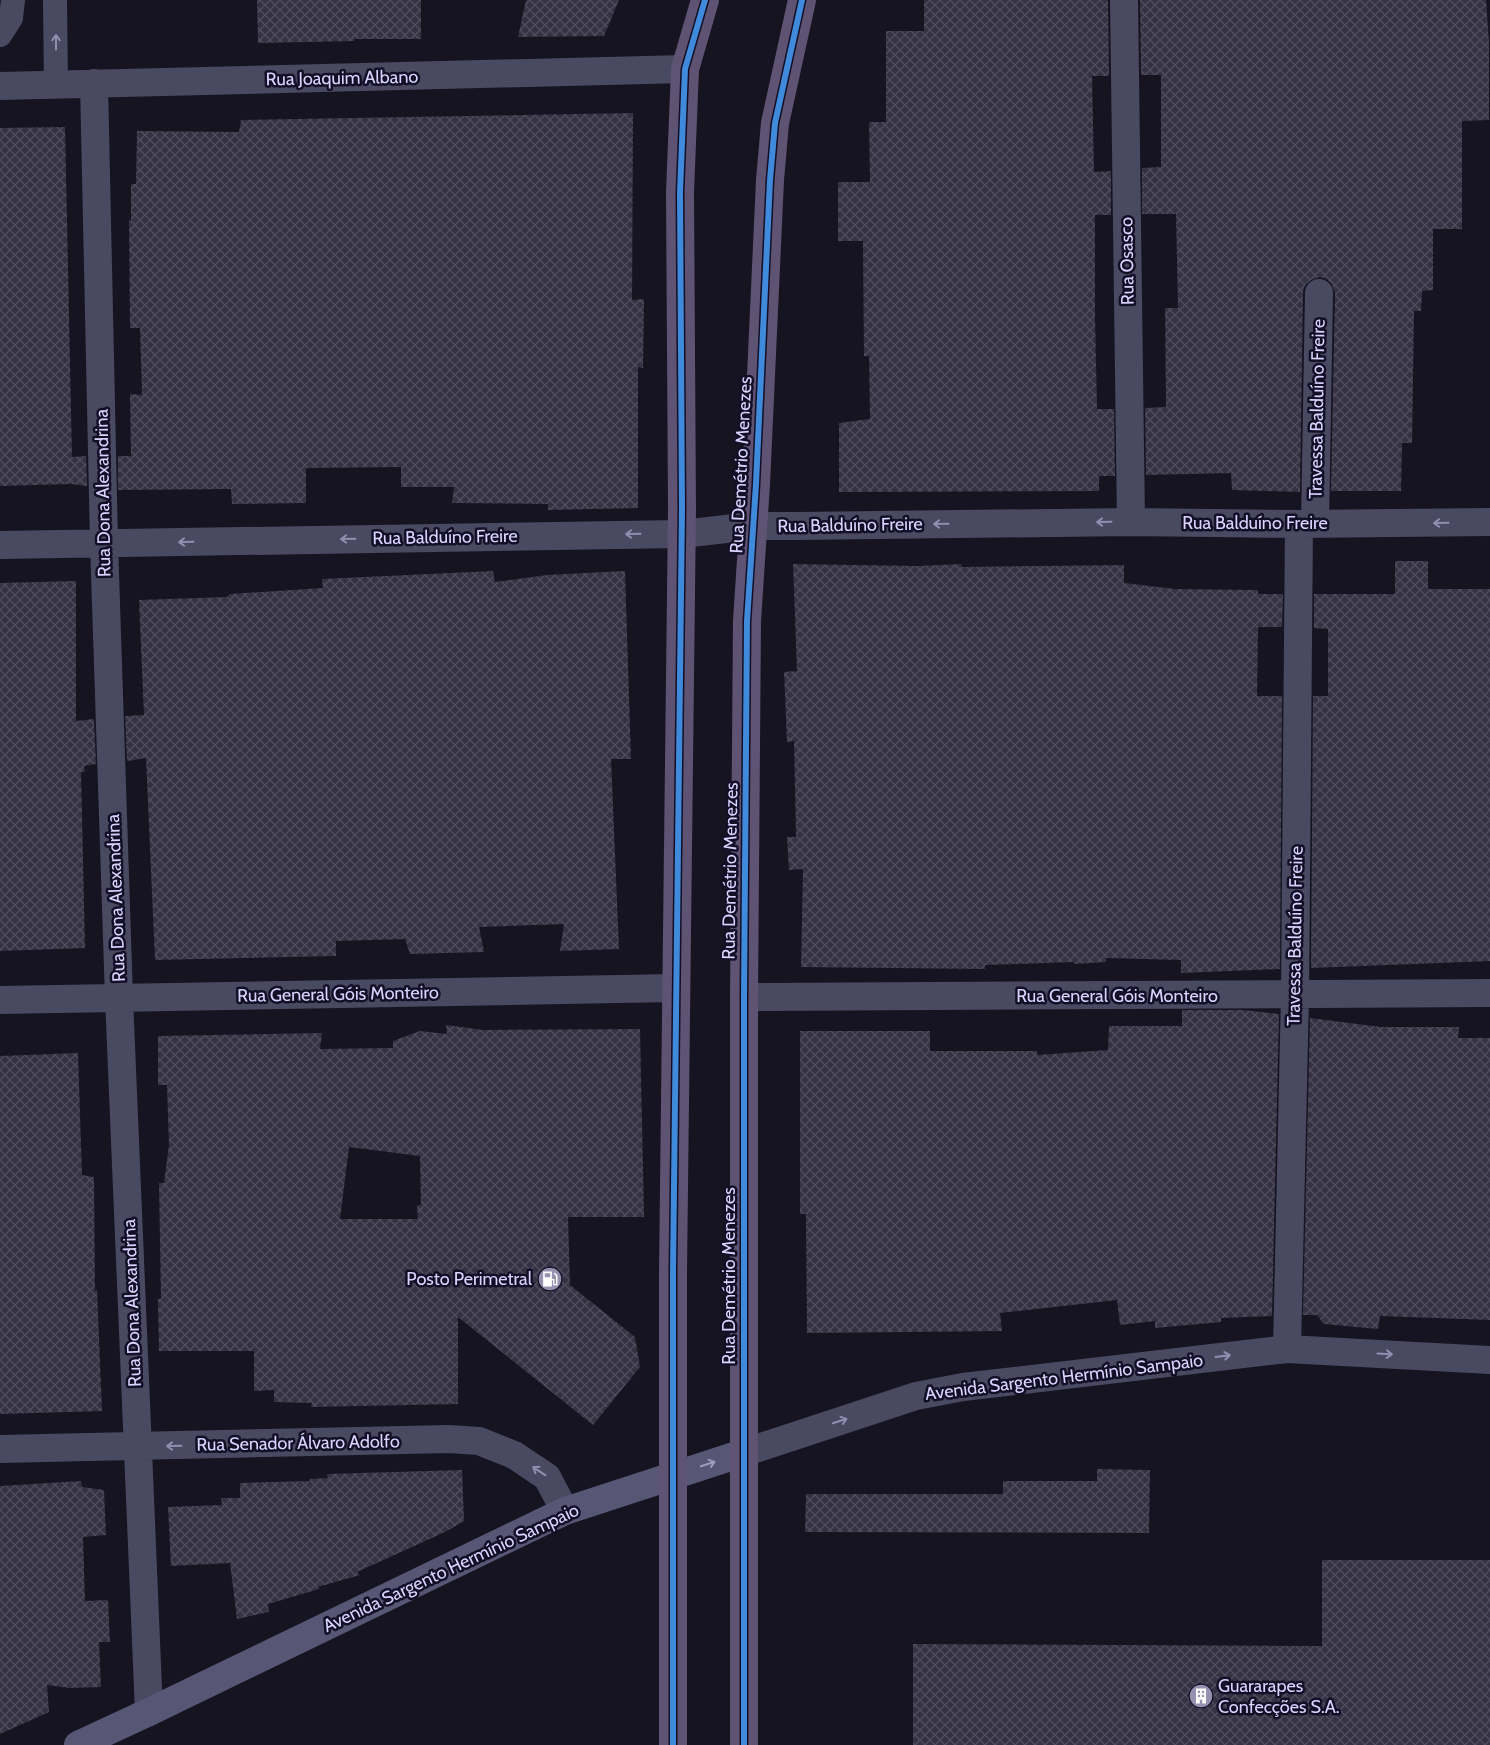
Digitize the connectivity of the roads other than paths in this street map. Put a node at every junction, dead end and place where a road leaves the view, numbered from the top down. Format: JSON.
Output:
{"nodes":[{"id":1,"x":13,"y":0,"type":"edge"},
{"id":2,"x":55,"y":0,"type":"edge"},
{"id":3,"x":705,"y":0,"type":"edge"},
{"id":4,"x":802,"y":0,"type":"edge"},
{"id":5,"x":1124,"y":0,"type":"edge"},
{"id":6,"x":0,"y":34,"type":"edge"},
{"id":7,"x":685,"y":69,"type":"junction"},
{"id":8,"x":94,"y":84,"type":"junction"},
{"id":9,"x":56,"y":85,"type":"junction"},
{"id":10,"x":0,"y":86,"type":"edge"},
{"id":11,"x":1319,"y":293,"type":"dead end"},
{"id":12,"x":1131,"y":522,"type":"junction"},
{"id":13,"x":1490,"y":522,"type":"edge"},
{"id":14,"x":1307,"y":524,"type":"junction"},
{"id":15,"x":752,"y":526,"type":"junction"},
{"id":16,"x":682,"y":534,"type":"junction"},
{"id":17,"x":104,"y":543,"type":"junction"},
{"id":18,"x":0,"y":545,"type":"edge"},
{"id":19,"x":675,"y":988,"type":"junction"},
{"id":20,"x":1490,"y":993,"type":"edge"},
{"id":21,"x":1295,"y":995,"type":"junction"},
{"id":22,"x":744,"y":997,"type":"junction"},
{"id":23,"x":119,"y":998,"type":"junction"},
{"id":24,"x":0,"y":1000,"type":"edge"},
{"id":25,"x":1287,"y":1349,"type":"junction"},
{"id":26,"x":1490,"y":1360,"type":"edge"},
{"id":27,"x":138,"y":1447,"type":"junction"},
{"id":28,"x":0,"y":1449,"type":"edge"},
{"id":29,"x":743,"y":1453,"type":"junction"},
{"id":30,"x":672,"y":1476,"type":"junction"},
{"id":31,"x":565,"y":1511,"type":"junction"},
{"id":32,"x":149,"y":1712,"type":"junction"},
{"id":33,"x":78,"y":1745,"type":"edge"},
{"id":34,"x":673,"y":1745,"type":"edge"},
{"id":35,"x":744,"y":1745,"type":"edge"}],
"edges":[{"from":1,"to":6,"type":"lane"},
{"from":9,"to":2,"type":"lane","one_way":true},
{"from":3,"to":7,"type":"main road"},
{"from":4,"to":15,"type":"main road","name":"Rua Demétrio Menezes"},
{"from":5,"to":12,"type":"street","name":"Rua Osasco"},
{"from":7,"to":8,"type":"street","name":"Rua Joaquim Albano"},
{"from":7,"to":16,"type":"main road"},
{"from":8,"to":9,"type":"street","name":"Rua Joaquim Albano"},
{"from":8,"to":17,"type":"street","name":"Rua Dona Alexandrina"},
{"from":9,"to":10,"type":"street","name":"Rua Joaquim Albano"},
{"from":11,"to":14,"type":"street","name":"Travessa Balduíno Freire"},
{"from":12,"to":14,"type":"street","name":"Rua Balduíno Freire"},
{"from":12,"to":15,"type":"street","name":"Rua Balduíno Freire","one_way":true},
{"from":13,"to":14,"type":"street","name":"Rua Balduíno Freire","one_way":true},
{"from":14,"to":21,"type":"street","name":"Travessa Balduíno Freire"},
{"from":15,"to":16,"type":"street","name":"Rua Balduíno Freire"},
{"from":15,"to":22,"type":"main road","name":"Rua Demétrio Menezes"},
{"from":16,"to":17,"type":"street","name":"Rua Balduíno Freire","one_way":true},
{"from":16,"to":19,"type":"main road"},
{"from":17,"to":18,"type":"street","name":"Rua Balduíno Freire"},
{"from":17,"to":23,"type":"street","name":"Rua Dona Alexandrina"},
{"from":19,"to":23,"type":"street","name":"Rua General Góis Monteiro"},
{"from":19,"to":30,"type":"main road"},
{"from":20,"to":21,"type":"street","name":"Rua General Góis Monteiro"},
{"from":21,"to":22,"type":"street","name":"Rua General Góis Monteiro"},
{"from":21,"to":25,"type":"street","name":"Travessa Balduíno Freire"},
{"from":22,"to":29,"type":"main road","name":"Rua Demétrio Menezes"},
{"from":23,"to":24,"type":"street","name":"Rua General Góis Monteiro"},
{"from":23,"to":27,"type":"street","name":"Rua Dona Alexandrina"},
{"from":25,"to":26,"type":"street","name":"Avenida Sargento Hermínio Sampaio","one_way":true},
{"from":29,"to":25,"type":"street","name":"Avenida Sargento Hermínio Sampaio","one_way":true},
{"from":27,"to":28,"type":"street","name":"Rua Senador Álvaro Adolfo"},
{"from":31,"to":27,"type":"street","name":"Rua Senador Álvaro Adolfo","one_way":true},
{"from":27,"to":32,"type":"street","name":"Rua Dona Alexandrina"},
{"from":30,"to":29,"type":"main road","name":"Avenida Sargento Hermínio Sampaio","one_way":true},
{"from":29,"to":35,"type":"main road","name":"Rua Demétrio Menezes"},
{"from":30,"to":31,"type":"main road","name":"Avenida Sargento Hermínio Sampaio"},
{"from":30,"to":34,"type":"main road"},
{"from":31,"to":32,"type":"main road","name":"Avenida Sargento Hermínio Sampaio"},
{"from":32,"to":33,"type":"main road","name":"Avenida Sargento Hermínio Sampaio"}]}
